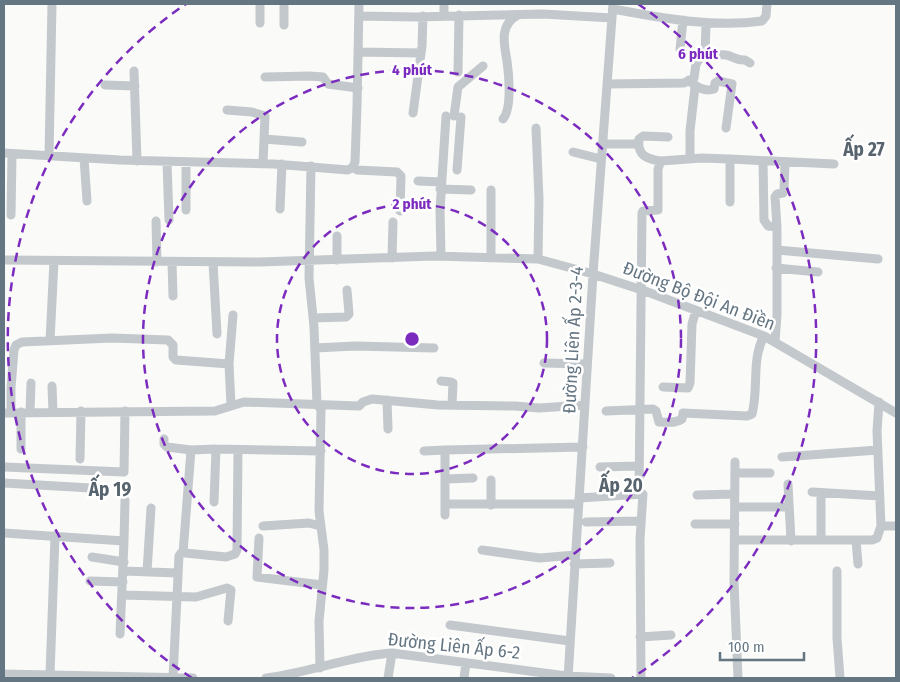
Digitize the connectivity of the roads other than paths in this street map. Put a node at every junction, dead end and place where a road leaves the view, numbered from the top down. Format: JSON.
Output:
{"nodes":[{"id":1,"x":52,"y":4,"type":"edge"},
{"id":2,"x":260,"y":4,"type":"edge"},
{"id":3,"x":284,"y":4,"type":"edge"},
{"id":4,"x":359,"y":4,"type":"edge"},
{"id":5,"x":444,"y":4,"type":"edge"},
{"id":6,"x":556,"y":4,"type":"edge"},
{"id":7,"x":767,"y":4,"type":"edge"},
{"id":8,"x":613,"y":10,"type":"edge"},
{"id":9,"x":518,"y":14,"type":"junction"},
{"id":10,"x":459,"y":15,"type":"junction"},
{"id":11,"x":555,"y":15,"type":"junction"},
{"id":12,"x":359,"y":16,"type":"junction"},
{"id":13,"x":423,"y":16,"type":"junction"},
{"id":14,"x":444,"y":16,"type":"junction"},
{"id":15,"x":684,"y":20,"type":"junction"},
{"id":16,"x":706,"y":22,"type":"junction"},
{"id":17,"x":260,"y":23,"type":"dead end"},
{"id":18,"x":284,"y":25,"type":"dead end"},
{"id":19,"x":680,"y":49,"type":"dead end"},
{"id":20,"x":358,"y":52,"type":"junction"},
{"id":21,"x":421,"y":53,"type":"junction"},
{"id":22,"x":705,"y":56,"type":"junction"},
{"id":23,"x":750,"y":63,"type":"dead end"},
{"id":24,"x":483,"y":66,"type":"dead end"},
{"id":25,"x":134,"y":71,"type":"dead end"},
{"id":26,"x":458,"y":72,"type":"dead end"},
{"id":27,"x":265,"y":77,"type":"dead end"},
{"id":28,"x":607,"y":84,"type":"junction"},
{"id":29,"x":692,"y":84,"type":"junction"},
{"id":30,"x":105,"y":85,"type":"dead end"},
{"id":31,"x":135,"y":86,"type":"junction"},
{"id":32,"x":358,"y":88,"type":"junction"},
{"id":33,"x":227,"y":110,"type":"dead end"},
{"id":34,"x":413,"y":113,"type":"dead end"},
{"id":35,"x":454,"y":116,"type":"junction"},
{"id":36,"x":502,"y":119,"type":"dead end"},
{"id":37,"x":536,"y":128,"type":"dead end"},
{"id":38,"x":726,"y":128,"type":"dead end"},
{"id":39,"x":668,"y":137,"type":"dead end"},
{"id":40,"x":264,"y":139,"type":"junction"},
{"id":41,"x":302,"y":142,"type":"dead end"},
{"id":42,"x":602,"y":144,"type":"junction"},
{"id":43,"x":638,"y":144,"type":"junction"},
{"id":44,"x":573,"y":152,"type":"dead end"},
{"id":45,"x":8,"y":154,"type":"edge"},
{"id":46,"x":50,"y":156,"type":"junction"},
{"id":47,"x":84,"y":158,"type":"junction"},
{"id":48,"x":601,"y":159,"type":"junction"},
{"id":49,"x":690,"y":159,"type":"junction"},
{"id":50,"x":730,"y":159,"type":"junction"},
{"id":51,"x":137,"y":161,"type":"junction"},
{"id":52,"x":660,"y":161,"type":"junction"},
{"id":53,"x":763,"y":161,"type":"junction"},
{"id":54,"x":167,"y":162,"type":"junction"},
{"id":55,"x":186,"y":162,"type":"junction"},
{"id":56,"x":785,"y":162,"type":"junction"},
{"id":57,"x":263,"y":164,"type":"junction"},
{"id":58,"x":282,"y":164,"type":"junction"},
{"id":59,"x":834,"y":164,"type":"dead end"},
{"id":60,"x":311,"y":166,"type":"junction"},
{"id":61,"x":353,"y":168,"type":"junction"},
{"id":62,"x":457,"y":170,"type":"dead end"},
{"id":63,"x":418,"y":181,"type":"dead end"},
{"id":64,"x":441,"y":186,"type":"junction"},
{"id":65,"x":471,"y":190,"type":"dead end"},
{"id":66,"x":491,"y":190,"type":"dead end"},
{"id":67,"x":87,"y":201,"type":"dead end"},
{"id":68,"x":730,"y":202,"type":"dead end"},
{"id":69,"x":280,"y":209,"type":"dead end"},
{"id":70,"x":186,"y":210,"type":"dead end"},
{"id":71,"x":400,"y":211,"type":"dead end"},
{"id":72,"x":11,"y":215,"type":"dead end"},
{"id":73,"x":169,"y":220,"type":"dead end"},
{"id":74,"x":156,"y":221,"type":"dead end"},
{"id":75,"x":393,"y":222,"type":"dead end"},
{"id":76,"x":777,"y":227,"type":"junction"},
{"id":77,"x":337,"y":236,"type":"dead end"},
{"id":78,"x":778,"y":250,"type":"junction"},
{"id":79,"x":441,"y":256,"type":"junction"},
{"id":80,"x":392,"y":258,"type":"junction"},
{"id":81,"x":491,"y":258,"type":"junction"},
{"id":82,"x":538,"y":259,"type":"junction"},
{"id":83,"x":878,"y":259,"type":"dead end"},
{"id":84,"x":4,"y":260,"type":"edge"},
{"id":85,"x":336,"y":260,"type":"junction"},
{"id":86,"x":54,"y":261,"type":"junction"},
{"id":87,"x":156,"y":262,"type":"junction"},
{"id":88,"x":172,"y":262,"type":"junction"},
{"id":89,"x":213,"y":262,"type":"junction"},
{"id":90,"x":310,"y":262,"type":"junction"},
{"id":91,"x":776,"y":268,"type":"junction"},
{"id":92,"x":818,"y":272,"type":"dead end"},
{"id":93,"x":592,"y":274,"type":"junction"},
{"id":94,"x":641,"y":289,"type":"junction"},
{"id":95,"x":346,"y":290,"type":"dead end"},
{"id":96,"x":173,"y":296,"type":"dead end"},
{"id":97,"x":696,"y":310,"type":"junction"},
{"id":98,"x":233,"y":315,"type":"dead end"},
{"id":99,"x":313,"y":318,"type":"junction"},
{"id":100,"x":217,"y":334,"type":"dead end"},
{"id":101,"x":764,"y":336,"type":"junction"},
{"id":102,"x":50,"y":341,"type":"junction"},
{"id":103,"x":775,"y":342,"type":"junction"},
{"id":104,"x":315,"y":348,"type":"junction"},
{"id":105,"x":434,"y":348,"type":"dead end"},
{"id":106,"x":544,"y":363,"type":"dead end"},
{"id":107,"x":229,"y":364,"type":"junction"},
{"id":108,"x":587,"y":364,"type":"junction"},
{"id":109,"x":441,"y":382,"type":"dead end"},
{"id":110,"x":31,"y":383,"type":"dead end"},
{"id":111,"x":52,"y":386,"type":"dead end"},
{"id":112,"x":663,"y":387,"type":"dead end"},
{"id":113,"x":387,"y":400,"type":"junction"},
{"id":114,"x":878,"y":402,"type":"junction"},
{"id":115,"x":317,"y":404,"type":"junction"},
{"id":116,"x":231,"y":405,"type":"junction"},
{"id":117,"x":452,"y":405,"type":"junction"},
{"id":118,"x":585,"y":405,"type":"junction"},
{"id":119,"x":639,"y":410,"type":"junction"},
{"id":120,"x":81,"y":411,"type":"junction"},
{"id":121,"x":125,"y":411,"type":"junction"},
{"id":122,"x":606,"y":411,"type":"dead end"},
{"id":123,"x":26,"y":412,"type":"junction"},
{"id":124,"x":52,"y":412,"type":"junction"},
{"id":125,"x":7,"y":413,"type":"edge"},
{"id":126,"x":896,"y":413,"type":"edge"},
{"id":127,"x":388,"y":429,"type":"dead end"},
{"id":128,"x":164,"y":439,"type":"dead end"},
{"id":129,"x":583,"y":447,"type":"junction"},
{"id":130,"x":21,"y":449,"type":"dead end"},
{"id":131,"x":216,"y":449,"type":"junction"},
{"id":132,"x":191,"y":450,"type":"junction"},
{"id":133,"x":238,"y":450,"type":"junction"},
{"id":134,"x":444,"y":450,"type":"junction"},
{"id":135,"x":878,"y":450,"type":"junction"},
{"id":136,"x":320,"y":451,"type":"junction"},
{"id":137,"x":424,"y":451,"type":"dead end"},
{"id":138,"x":782,"y":457,"type":"dead end"},
{"id":139,"x":80,"y":459,"type":"dead end"},
{"id":140,"x":736,"y":462,"type":"dead end"},
{"id":141,"x":638,"y":466,"type":"junction"},
{"id":142,"x":4,"y":467,"type":"edge"},
{"id":143,"x":600,"y":467,"type":"dead end"},
{"id":144,"x":735,"y":473,"type":"junction"},
{"id":145,"x":770,"y":473,"type":"dead end"},
{"id":146,"x":473,"y":478,"type":"dead end"},
{"id":147,"x":445,"y":479,"type":"junction"},
{"id":148,"x":491,"y":480,"type":"dead end"},
{"id":149,"x":4,"y":483,"type":"edge"},
{"id":150,"x":788,"y":484,"type":"dead end"},
{"id":151,"x":91,"y":488,"type":"dead end"},
{"id":152,"x":812,"y":492,"type":"dead end"},
{"id":153,"x":821,"y":493,"type":"junction"},
{"id":154,"x":639,"y":494,"type":"junction"},
{"id":155,"x":735,"y":494,"type":"junction"},
{"id":156,"x":697,"y":495,"type":"dead end"},
{"id":157,"x":880,"y":496,"type":"junction"},
{"id":158,"x":125,"y":500,"type":"dead end"},
{"id":159,"x":578,"y":501,"type":"junction"},
{"id":160,"x":214,"y":502,"type":"dead end"},
{"id":161,"x":445,"y":504,"type":"junction"},
{"id":162,"x":491,"y":505,"type":"junction"},
{"id":163,"x":735,"y":507,"type":"junction"},
{"id":164,"x":152,"y":508,"type":"dead end"},
{"id":165,"x":789,"y":508,"type":"junction"},
{"id":166,"x":445,"y":515,"type":"dead end"},
{"id":167,"x":641,"y":521,"type":"junction"},
{"id":168,"x":586,"y":522,"type":"dead end"},
{"id":169,"x":695,"y":524,"type":"dead end"},
{"id":170,"x":735,"y":524,"type":"junction"},
{"id":171,"x":263,"y":526,"type":"dead end"},
{"id":172,"x":320,"y":526,"type":"junction"},
{"id":173,"x":881,"y":526,"type":"junction"},
{"id":174,"x":896,"y":526,"type":"edge"},
{"id":175,"x":4,"y":533,"type":"edge"},
{"id":176,"x":54,"y":536,"type":"junction"},
{"id":177,"x":259,"y":538,"type":"dead end"},
{"id":178,"x":734,"y":540,"type":"junction"},
{"id":179,"x":821,"y":540,"type":"junction"},
{"id":180,"x":856,"y":540,"type":"junction"},
{"id":181,"x":124,"y":541,"type":"junction"},
{"id":182,"x":791,"y":541,"type":"junction"},
{"id":183,"x":482,"y":550,"type":"dead end"},
{"id":184,"x":183,"y":553,"type":"junction"},
{"id":185,"x":574,"y":554,"type":"junction"},
{"id":186,"x":92,"y":557,"type":"dead end"},
{"id":187,"x":610,"y":563,"type":"dead end"},
{"id":188,"x":574,"y":564,"type":"junction"},
{"id":189,"x":858,"y":564,"type":"dead end"},
{"id":190,"x":124,"y":567,"type":"junction"},
{"id":191,"x":837,"y":571,"type":"dead end"},
{"id":192,"x":147,"y":572,"type":"junction"},
{"id":193,"x":177,"y":573,"type":"junction"},
{"id":194,"x":90,"y":581,"type":"dead end"},
{"id":195,"x":123,"y":582,"type":"junction"},
{"id":196,"x":322,"y":585,"type":"junction"},
{"id":197,"x":122,"y":595,"type":"junction"},
{"id":198,"x":176,"y":596,"type":"junction"},
{"id":199,"x":228,"y":622,"type":"dead end"},
{"id":200,"x":450,"y":626,"type":"dead end"},
{"id":201,"x":120,"y":634,"type":"dead end"},
{"id":202,"x":671,"y":635,"type":"dead end"},
{"id":203,"x":640,"y":637,"type":"junction"},
{"id":204,"x":570,"y":641,"type":"junction"},
{"id":205,"x":392,"y":653,"type":"junction"},
{"id":206,"x":466,"y":663,"type":"junction"},
{"id":207,"x":320,"y":668,"type":"junction"},
{"id":208,"x":4,"y":674,"type":"edge"},
{"id":209,"x":50,"y":675,"type":"junction"},
{"id":210,"x":173,"y":677,"type":"edge"},
{"id":211,"x":568,"y":677,"type":"edge"},
{"id":212,"x":193,"y":678,"type":"edge"},
{"id":213,"x":266,"y":678,"type":"edge"},
{"id":214,"x":388,"y":678,"type":"edge"},
{"id":215,"x":464,"y":678,"type":"edge"},
{"id":216,"x":611,"y":678,"type":"edge"},
{"id":217,"x":642,"y":678,"type":"edge"},
{"id":218,"x":738,"y":678,"type":"edge"},
{"id":219,"x":840,"y":678,"type":"edge"}],
"edges":[{"from":1,"to":46,"type":"street"},
{"from":2,"to":17,"type":"street"},
{"from":3,"to":18,"type":"street"},
{"from":4,"to":12,"type":"street"},
{"from":5,"to":14,"type":"street"},
{"from":6,"to":11,"type":"street"},
{"from":7,"to":16,"type":"street"},
{"from":8,"to":11,"type":"street"},
{"from":8,"to":15,"type":"street"},
{"from":8,"to":28,"type":"street","name":"Đường Liên Ấp 2-3-4"},
{"from":9,"to":10,"type":"street"},
{"from":9,"to":11,"type":"street"},
{"from":9,"to":36,"type":"street"},
{"from":10,"to":14,"type":"street"},
{"from":10,"to":26,"type":"street"},
{"from":12,"to":13,"type":"street"},
{"from":12,"to":20,"type":"street"},
{"from":13,"to":14,"type":"street"},
{"from":13,"to":21,"type":"street"},
{"from":15,"to":16,"type":"street"},
{"from":15,"to":19,"type":"street"},
{"from":16,"to":22,"type":"street"},
{"from":20,"to":21,"type":"street"},
{"from":20,"to":32,"type":"street"},
{"from":21,"to":34,"type":"street"},
{"from":22,"to":23,"type":"street"},
{"from":22,"to":29,"type":"street"},
{"from":24,"to":35,"type":"street"},
{"from":25,"to":31,"type":"street"},
{"from":27,"to":32,"type":"street"},
{"from":28,"to":29,"type":"street"},
{"from":28,"to":42,"type":"street","name":"Đường Liên Ấp 2-3-4"},
{"from":29,"to":38,"type":"street"},
{"from":29,"to":49,"type":"street"},
{"from":30,"to":31,"type":"street"},
{"from":31,"to":51,"type":"street"},
{"from":32,"to":61,"type":"street"},
{"from":33,"to":40,"type":"street"},
{"from":35,"to":62,"type":"street"},
{"from":35,"to":64,"type":"street"},
{"from":37,"to":82,"type":"street"},
{"from":39,"to":43,"type":"street"},
{"from":40,"to":41,"type":"street"},
{"from":40,"to":57,"type":"street"},
{"from":42,"to":43,"type":"street"},
{"from":42,"to":48,"type":"street","name":"Đường Liên Ấp 2-3-4"},
{"from":43,"to":52,"type":"street"},
{"from":44,"to":48,"type":"street"},
{"from":45,"to":46,"type":"street"},
{"from":45,"to":72,"type":"street"},
{"from":46,"to":47,"type":"street"},
{"from":47,"to":51,"type":"street"},
{"from":47,"to":67,"type":"street"},
{"from":48,"to":93,"type":"street","name":"Đường Liên Ấp 2-3-4"},
{"from":49,"to":50,"type":"street"},
{"from":49,"to":52,"type":"street"},
{"from":50,"to":53,"type":"street"},
{"from":50,"to":68,"type":"street"},
{"from":51,"to":54,"type":"street"},
{"from":52,"to":94,"type":"street"},
{"from":53,"to":56,"type":"street"},
{"from":53,"to":76,"type":"street"},
{"from":54,"to":55,"type":"street"},
{"from":54,"to":73,"type":"street"},
{"from":55,"to":57,"type":"street"},
{"from":55,"to":70,"type":"street"},
{"from":56,"to":59,"type":"street"},
{"from":56,"to":76,"type":"street"},
{"from":57,"to":58,"type":"street"},
{"from":58,"to":60,"type":"street"},
{"from":58,"to":69,"type":"street"},
{"from":60,"to":61,"type":"street"},
{"from":60,"to":90,"type":"street"},
{"from":61,"to":71,"type":"street"},
{"from":63,"to":64,"type":"street"},
{"from":64,"to":65,"type":"street"},
{"from":64,"to":79,"type":"street"},
{"from":66,"to":81,"type":"street"},
{"from":74,"to":87,"type":"street"},
{"from":75,"to":80,"type":"street"},
{"from":76,"to":78,"type":"street"},
{"from":77,"to":85,"type":"street"},
{"from":78,"to":83,"type":"street"},
{"from":78,"to":91,"type":"street"},
{"from":79,"to":80,"type":"street","name":"Đường Bộ Đội An Điền"},
{"from":79,"to":81,"type":"street","name":"Đường Bộ Đội An Điền"},
{"from":80,"to":85,"type":"street","name":"Đường Bộ Đội An Điền"},
{"from":81,"to":82,"type":"street","name":"Đường Bộ Đội An Điền"},
{"from":82,"to":93,"type":"street","name":"Đường Bộ Đội An Điền"},
{"from":84,"to":86,"type":"street","name":"Đường Bộ Đội An Điền"},
{"from":85,"to":90,"type":"street","name":"Đường Bộ Đội An Điền"},
{"from":86,"to":87,"type":"street","name":"Đường Bộ Đội An Điền"},
{"from":86,"to":102,"type":"street"},
{"from":87,"to":88,"type":"street","name":"Đường Bộ Đội An Điền"},
{"from":88,"to":89,"type":"street","name":"Đường Bộ Đội An Điền"},
{"from":88,"to":96,"type":"street"},
{"from":89,"to":90,"type":"street","name":"Đường Bộ Đội An Điền"},
{"from":89,"to":100,"type":"street"},
{"from":90,"to":99,"type":"street"},
{"from":91,"to":92,"type":"street"},
{"from":91,"to":103,"type":"street"},
{"from":93,"to":94,"type":"street","name":"Đường Bộ Đội An Điền"},
{"from":93,"to":108,"type":"street","name":"Đường Liên Ấp 2-3-4"},
{"from":94,"to":97,"type":"street","name":"Đường Bộ Đội An Điền"},
{"from":94,"to":119,"type":"street"},
{"from":95,"to":99,"type":"street"},
{"from":97,"to":101,"type":"street","name":"Đường Bộ Đội An Điền"},
{"from":97,"to":112,"type":"street"},
{"from":98,"to":107,"type":"street"},
{"from":99,"to":104,"type":"street"},
{"from":101,"to":103,"type":"street","name":"Đường Bộ Đội An Điền"},
{"from":101,"to":119,"type":"street"},
{"from":102,"to":107,"type":"street"},
{"from":102,"to":125,"type":"street"},
{"from":103,"to":114,"type":"street","name":"Đường Bộ Đội An Điền"},
{"from":104,"to":105,"type":"street"},
{"from":104,"to":115,"type":"street"},
{"from":106,"to":108,"type":"street"},
{"from":107,"to":116,"type":"street"},
{"from":108,"to":118,"type":"street","name":"Đường Liên Ấp 2-3-4"},
{"from":109,"to":117,"type":"street"},
{"from":110,"to":123,"type":"street"},
{"from":111,"to":124,"type":"street"},
{"from":113,"to":115,"type":"street"},
{"from":113,"to":117,"type":"street"},
{"from":113,"to":127,"type":"street"},
{"from":114,"to":126,"type":"street","name":"Đường Bộ Đội An Điền"},
{"from":114,"to":135,"type":"street"},
{"from":115,"to":116,"type":"street"},
{"from":115,"to":136,"type":"street"},
{"from":116,"to":121,"type":"street"},
{"from":117,"to":118,"type":"street"},
{"from":118,"to":129,"type":"street","name":"Đường Liên Ấp 2-3-4"},
{"from":119,"to":122,"type":"street"},
{"from":119,"to":141,"type":"street"},
{"from":120,"to":121,"type":"street"},
{"from":120,"to":124,"type":"street"},
{"from":120,"to":139,"type":"street"},
{"from":121,"to":142,"type":"street"},
{"from":123,"to":124,"type":"street"},
{"from":123,"to":125,"type":"street"},
{"from":123,"to":130,"type":"street"},
{"from":128,"to":132,"type":"street"},
{"from":129,"to":134,"type":"street"},
{"from":129,"to":159,"type":"street","name":"Đường Liên Ấp 2-3-4"},
{"from":131,"to":132,"type":"street"},
{"from":131,"to":133,"type":"street"},
{"from":131,"to":160,"type":"street"},
{"from":132,"to":184,"type":"street"},
{"from":133,"to":136,"type":"street"},
{"from":133,"to":184,"type":"street"},
{"from":134,"to":137,"type":"street"},
{"from":134,"to":147,"type":"street"},
{"from":135,"to":138,"type":"street"},
{"from":135,"to":157,"type":"street"},
{"from":136,"to":172,"type":"street"},
{"from":140,"to":144,"type":"street"},
{"from":141,"to":143,"type":"street"},
{"from":141,"to":154,"type":"street"},
{"from":144,"to":145,"type":"street"},
{"from":144,"to":155,"type":"street"},
{"from":146,"to":147,"type":"street"},
{"from":147,"to":161,"type":"street"},
{"from":148,"to":162,"type":"street"},
{"from":149,"to":151,"type":"street"},
{"from":150,"to":165,"type":"street"},
{"from":152,"to":153,"type":"street"},
{"from":153,"to":157,"type":"street"},
{"from":153,"to":179,"type":"street"},
{"from":154,"to":159,"type":"street"},
{"from":154,"to":167,"type":"street"},
{"from":155,"to":156,"type":"street"},
{"from":155,"to":163,"type":"street"},
{"from":157,"to":173,"type":"street"},
{"from":158,"to":181,"type":"street"},
{"from":159,"to":162,"type":"street"},
{"from":159,"to":185,"type":"street","name":"Đường Liên Ấp 2-3-4"},
{"from":161,"to":162,"type":"street"},
{"from":161,"to":166,"type":"street"},
{"from":163,"to":165,"type":"street"},
{"from":163,"to":170,"type":"street"},
{"from":164,"to":192,"type":"street"},
{"from":165,"to":182,"type":"street"},
{"from":167,"to":168,"type":"street"},
{"from":167,"to":203,"type":"street"},
{"from":169,"to":170,"type":"street"},
{"from":170,"to":178,"type":"street"},
{"from":171,"to":172,"type":"street"},
{"from":172,"to":196,"type":"street"},
{"from":173,"to":174,"type":"street"},
{"from":173,"to":180,"type":"street"},
{"from":175,"to":176,"type":"street"},
{"from":176,"to":181,"type":"street"},
{"from":176,"to":209,"type":"street"},
{"from":177,"to":196,"type":"street"},
{"from":178,"to":182,"type":"street"},
{"from":178,"to":218,"type":"street"},
{"from":179,"to":180,"type":"street"},
{"from":179,"to":182,"type":"street"},
{"from":180,"to":189,"type":"street"},
{"from":181,"to":190,"type":"street"},
{"from":183,"to":185,"type":"street"},
{"from":184,"to":193,"type":"street"},
{"from":185,"to":188,"type":"street","name":"Đường Liên Ấp 2-3-4"},
{"from":186,"to":190,"type":"street"},
{"from":187,"to":188,"type":"street"},
{"from":188,"to":204,"type":"street","name":"Đường Liên Ấp 2-3-4"},
{"from":190,"to":192,"type":"street"},
{"from":190,"to":195,"type":"street"},
{"from":191,"to":219,"type":"street"},
{"from":192,"to":193,"type":"street"},
{"from":193,"to":198,"type":"street"},
{"from":194,"to":195,"type":"street"},
{"from":195,"to":197,"type":"street"},
{"from":196,"to":207,"type":"street"},
{"from":197,"to":198,"type":"street"},
{"from":197,"to":201,"type":"street"},
{"from":198,"to":199,"type":"street"},
{"from":198,"to":210,"type":"street"},
{"from":200,"to":204,"type":"street"},
{"from":202,"to":203,"type":"street"},
{"from":203,"to":217,"type":"street"},
{"from":204,"to":211,"type":"street","name":"Đường Liên Ấp 2-3-4"},
{"from":205,"to":206,"type":"street","name":"Đường Liên Ấp 6-2"},
{"from":205,"to":207,"type":"street","name":"Đường Liên Ấp 6-2"},
{"from":205,"to":214,"type":"street"},
{"from":206,"to":211,"type":"street","name":"Đường Liên Ấp 6-2"},
{"from":206,"to":215,"type":"street"},
{"from":207,"to":213,"type":"street","name":"Đường Liên Ấp 6-2"},
{"from":208,"to":209,"type":"street"},
{"from":209,"to":210,"type":"street"},
{"from":210,"to":212,"type":"street"},
{"from":211,"to":216,"type":"street","name":"Đường Liên Ấp 6-2"}]}
